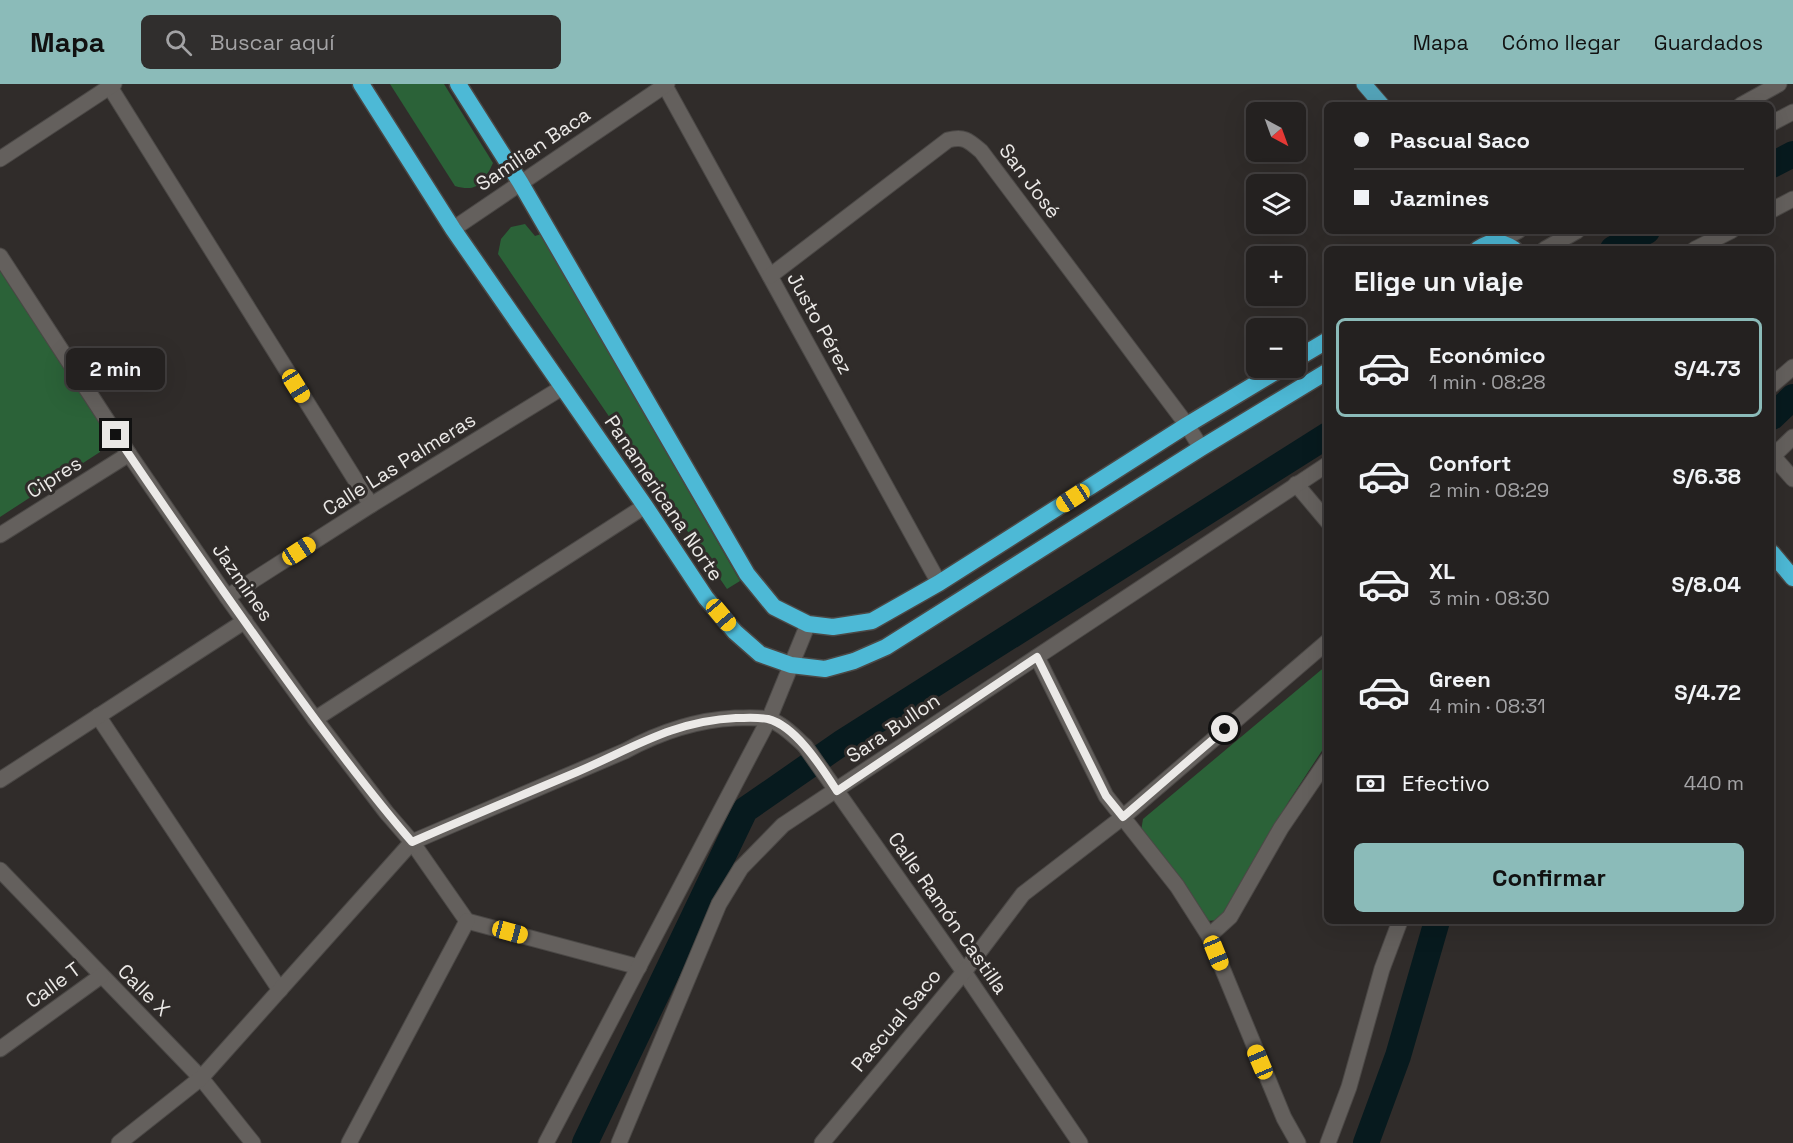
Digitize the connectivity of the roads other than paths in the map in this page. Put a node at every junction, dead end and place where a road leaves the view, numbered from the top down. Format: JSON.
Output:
{"nodes":[{"id":1,"x":361,"y":84,"type":"edge"},
{"id":2,"x":458,"y":84,"type":"edge"},
{"id":3,"x":665,"y":84,"type":"edge"},
{"id":4,"x":1364,"y":84,"type":"edge"},
{"id":5,"x":1779,"y":84,"type":"edge"},
{"id":6,"x":111,"y":85,"type":"edge"},
{"id":7,"x":1379,"y":102,"type":"edge"},
{"id":8,"x":1746,"y":102,"type":"edge"},
{"id":9,"x":1793,"y":112,"type":"edge"},
{"id":10,"x":1774,"y":122,"type":"edge"},
{"id":11,"x":0,"y":159,"type":"edge"},
{"id":12,"x":520,"y":182,"type":"junction"},
{"id":13,"x":1793,"y":199,"type":"edge"},
{"id":14,"x":1774,"y":209,"type":"edge"},
{"id":15,"x":453,"y":229,"type":"junction"},
{"id":16,"x":1514,"y":234,"type":"edge"},
{"id":17,"x":1572,"y":234,"type":"edge"},
{"id":18,"x":1725,"y":234,"type":"edge"},
{"id":19,"x":1501,"y":243,"type":"edge"},
{"id":20,"x":1483,"y":246,"type":"edge"},
{"id":21,"x":1550,"y":246,"type":"edge"},
{"id":22,"x":1701,"y":246,"type":"edge"},
{"id":23,"x":0,"y":256,"type":"edge"},
{"id":24,"x":770,"y":276,"type":"junction"},
{"id":25,"x":1324,"y":342,"type":"edge"},
{"id":26,"x":1306,"y":353,"type":"edge"},
{"id":27,"x":1793,"y":367,"type":"edge"},
{"id":28,"x":1324,"y":373,"type":"edge"},
{"id":29,"x":1265,"y":378,"type":"edge"},
{"id":30,"x":1774,"y":384,"type":"edge"},
{"id":31,"x":563,"y":387,"type":"junction"},
{"id":32,"x":1187,"y":425,"type":"junction"},
{"id":33,"x":1793,"y":437,"type":"edge"},
{"id":34,"x":1201,"y":448,"type":"junction"},
{"id":35,"x":129,"y":454,"type":"junction"},
{"id":36,"x":1774,"y":455,"type":"edge"},
{"id":37,"x":1774,"y":459,"type":"edge"},
{"id":38,"x":1324,"y":466,"type":"edge"},
{"id":39,"x":1793,"y":479,"type":"edge"},
{"id":40,"x":1296,"y":484,"type":"junction"},
{"id":41,"x":371,"y":505,"type":"junction"},
{"id":42,"x":645,"y":506,"type":"junction"},
{"id":43,"x":1324,"y":517,"type":"edge"},
{"id":44,"x":0,"y":535,"type":"edge"},
{"id":45,"x":1774,"y":555,"type":"edge"},
{"id":46,"x":1793,"y":578,"type":"edge"},
{"id":47,"x":939,"y":583,"type":"junction"},
{"id":48,"x":227,"y":597,"type":"junction"},
{"id":49,"x":245,"y":621,"type":"junction"},
{"id":50,"x":808,"y":624,"type":"junction"},
{"id":51,"x":1324,"y":644,"type":"edge"},
{"id":52,"x":1037,"y":657,"type":"junction"},
{"id":53,"x":790,"y":666,"type":"junction"},
{"id":54,"x":98,"y":716,"type":"junction"},
{"id":55,"x":315,"y":719,"type":"junction"},
{"id":56,"x":769,"y":719,"type":"junction"},
{"id":57,"x":1324,"y":765,"type":"edge"},
{"id":58,"x":0,"y":779,"type":"edge"},
{"id":59,"x":837,"y":791,"type":"junction"},
{"id":60,"x":1123,"y":817,"type":"junction"},
{"id":61,"x":412,"y":842,"type":"junction"},
{"id":62,"x":0,"y":870,"type":"edge"},
{"id":63,"x":467,"y":921,"type":"junction"},
{"id":64,"x":1399,"y":924,"type":"edge"},
{"id":65,"x":1209,"y":936,"type":"junction"},
{"id":66,"x":639,"y":967,"type":"junction"},
{"id":67,"x":964,"y":972,"type":"junction"},
{"id":68,"x":101,"y":976,"type":"junction"},
{"id":69,"x":280,"y":990,"type":"junction"},
{"id":70,"x":0,"y":1049,"type":"edge"},
{"id":71,"x":201,"y":1078,"type":"junction"},
{"id":72,"x":119,"y":1143,"type":"edge"},
{"id":73,"x":253,"y":1143,"type":"edge"},
{"id":74,"x":349,"y":1143,"type":"edge"},
{"id":75,"x":546,"y":1143,"type":"edge"},
{"id":76,"x":618,"y":1143,"type":"edge"},
{"id":77,"x":822,"y":1143,"type":"edge"},
{"id":78,"x":1080,"y":1143,"type":"edge"},
{"id":79,"x":1298,"y":1143,"type":"edge"},
{"id":80,"x":1328,"y":1143,"type":"edge"}],
"edges":[{"from":1,"to":15,"type":"highway","name":"Panamericana Norte"},
{"from":2,"to":12,"type":"highway","name":"Panamericana Norte"},
{"from":3,"to":12,"type":"street","name":"Samilian Baca"},
{"from":3,"to":24,"type":"street","name":"Justo Pérez"},
{"from":4,"to":7,"type":"main road"},
{"from":5,"to":8,"type":"street"},
{"from":6,"to":11,"type":"street"},
{"from":6,"to":41,"type":"street"},
{"from":9,"to":10,"type":"street"},
{"from":12,"to":15,"type":"street","name":"Samilian Baca"},
{"from":12,"to":50,"type":"highway","name":"Panamericana Norte"},
{"from":13,"to":14,"type":"street"},
{"from":15,"to":31,"type":"highway","name":"Panamericana Norte"},
{"from":16,"to":19,"type":"street"},
{"from":17,"to":21,"type":"street"},
{"from":18,"to":22,"type":"street"},
{"from":19,"to":20,"type":"highway"},
{"from":23,"to":35,"type":"street","name":"Jazmines"},
{"from":24,"to":32,"type":"street","name":"San José"},
{"from":24,"to":47,"type":"street","name":"Justo Pérez"},
{"from":25,"to":26,"type":"highway"},
{"from":27,"to":30,"type":"street"},
{"from":28,"to":34,"type":"highway","name":"Panamericana Norte"},
{"from":29,"to":32,"type":"highway","name":"Panamericana Norte"},
{"from":31,"to":41,"type":"street","name":"Calle Las Palmeras"},
{"from":31,"to":42,"type":"highway","name":"Panamericana Norte"},
{"from":32,"to":34,"type":"street","name":"San José"},
{"from":32,"to":47,"type":"highway","name":"Panamericana Norte"},
{"from":33,"to":36,"type":"street"},
{"from":34,"to":53,"type":"highway","name":"Panamericana Norte"},
{"from":35,"to":44,"type":"street","name":"Cipres"},
{"from":35,"to":48,"type":"street","name":"Jazmines"},
{"from":37,"to":39,"type":"street"},
{"from":38,"to":40,"type":"street","name":"Sara Bullon"},
{"from":40,"to":43,"type":"street"},
{"from":40,"to":52,"type":"street","name":"Sara Bullon"},
{"from":41,"to":48,"type":"street","name":"Calle Las Palmeras"},
{"from":42,"to":53,"type":"highway","name":"Panamericana Norte"},
{"from":42,"to":55,"type":"street"},
{"from":45,"to":46,"type":"highway"},
{"from":47,"to":50,"type":"highway","name":"Panamericana Norte"},
{"from":48,"to":49,"type":"street","name":"Jazmines"},
{"from":49,"to":54,"type":"street"},
{"from":49,"to":55,"type":"street","name":"Jazmines"},
{"from":50,"to":53,"type":"street"},
{"from":51,"to":60,"type":"street","name":"Pascual Saco"},
{"from":52,"to":59,"type":"street","name":"Sara Bullon"},
{"from":52,"to":60,"type":"street"},
{"from":53,"to":56,"type":"street"},
{"from":54,"to":58,"type":"street"},
{"from":54,"to":69,"type":"street"},
{"from":55,"to":61,"type":"street","name":"Jazmines"},
{"from":56,"to":59,"type":"street","name":"Calle Ramón Castilla"},
{"from":56,"to":61,"type":"street"},
{"from":56,"to":66,"type":"street"},
{"from":57,"to":65,"type":"street"},
{"from":59,"to":67,"type":"street","name":"Calle Ramón Castilla"},
{"from":59,"to":76,"type":"street","name":"Sara Bullon"},
{"from":60,"to":65,"type":"street"},
{"from":60,"to":67,"type":"street","name":"Pascual Saco"},
{"from":61,"to":63,"type":"street","name":"Jazmines"},
{"from":61,"to":69,"type":"street"},
{"from":62,"to":68,"type":"street","name":"Calle X"},
{"from":63,"to":66,"type":"street"},
{"from":63,"to":74,"type":"street"},
{"from":64,"to":80,"type":"street"},
{"from":65,"to":79,"type":"street"},
{"from":66,"to":75,"type":"street"},
{"from":67,"to":77,"type":"street","name":"Pascual Saco"},
{"from":67,"to":78,"type":"street","name":"Calle Ramón Castilla"},
{"from":68,"to":70,"type":"street","name":"Calle T"},
{"from":68,"to":71,"type":"street","name":"Calle X"},
{"from":69,"to":71,"type":"street"},
{"from":71,"to":72,"type":"street"},
{"from":71,"to":73,"type":"street","name":"Calle X"}]}
